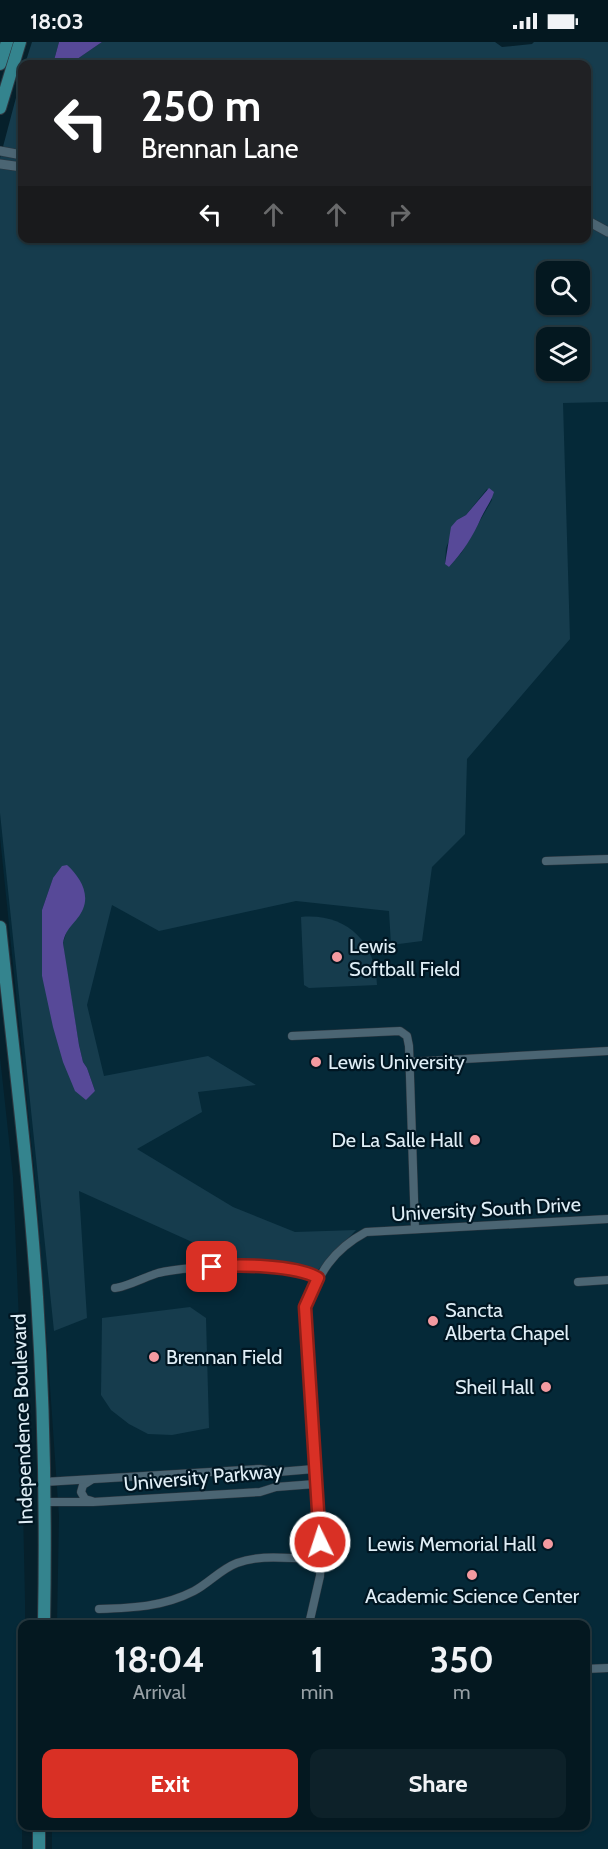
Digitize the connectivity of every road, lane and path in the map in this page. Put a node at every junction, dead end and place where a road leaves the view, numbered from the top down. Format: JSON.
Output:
{"nodes":[{"id":1,"x":7,"y":42,"type":"edge"},
{"id":2,"x":20,"y":42,"type":"edge"},
{"id":3,"x":0,"y":64,"type":"edge"},
{"id":4,"x":0,"y":108,"type":"edge"},
{"id":5,"x":0,"y":151,"type":"edge"},
{"id":6,"x":18,"y":154,"type":"edge"},
{"id":7,"x":0,"y":164,"type":"edge"},
{"id":8,"x":18,"y":166,"type":"edge"},
{"id":9,"x":591,"y":223,"type":"edge"},
{"id":10,"x":608,"y":232,"type":"edge"},
{"id":11,"x":608,"y":859,"type":"edge"},
{"id":12,"x":546,"y":861,"type":"dead end"},
{"id":13,"x":0,"y":927,"type":"edge"},
{"id":14,"x":292,"y":1036,"type":"dead end"},
{"id":15,"x":608,"y":1051,"type":"edge"},
{"id":16,"x":409,"y":1062,"type":"junction"},
{"id":17,"x":608,"y":1219,"type":"edge"},
{"id":18,"x":415,"y":1229,"type":"junction"},
{"id":19,"x":318,"y":1278,"type":"junction"},
{"id":20,"x":608,"y":1280,"type":"edge"},
{"id":21,"x":578,"y":1282,"type":"dead end"},
{"id":22,"x":115,"y":1288,"type":"dead end"},
{"id":23,"x":314,"y":1469,"type":"junction"},
{"id":24,"x":92,"y":1479,"type":"junction"},
{"id":25,"x":44,"y":1482,"type":"junction"},
{"id":26,"x":315,"y":1484,"type":"junction"},
{"id":27,"x":44,"y":1502,"type":"junction"},
{"id":28,"x":93,"y":1502,"type":"junction"},
{"id":29,"x":321,"y":1558,"type":"junction"},
{"id":30,"x":99,"y":1609,"type":"dead end"},
{"id":31,"x":44,"y":1620,"type":"edge"},
{"id":32,"x":310,"y":1620,"type":"edge"},
{"id":33,"x":608,"y":1668,"type":"edge"},
{"id":34,"x":590,"y":1670,"type":"edge"},
{"id":35,"x":39,"y":1830,"type":"edge"},
{"id":36,"x":39,"y":1849,"type":"edge"}],
"edges":[{"from":1,"to":3,"type":"main road"},
{"from":2,"to":4,"type":"main road"},
{"from":5,"to":6,"type":"street"},
{"from":7,"to":8,"type":"street"},
{"from":9,"to":10,"type":"street"},
{"from":11,"to":12,"type":"street"},
{"from":13,"to":25,"type":"main road","name":"Independence Boulevard"},
{"from":14,"to":16,"type":"street"},
{"from":15,"to":16,"type":"street"},
{"from":16,"to":18,"type":"street"},
{"from":17,"to":18,"type":"street","name":"University South Drive"},
{"from":18,"to":19,"type":"street","name":"University South Drive"},
{"from":19,"to":22,"type":"street"},
{"from":19,"to":23,"type":"street"},
{"from":20,"to":21,"type":"street"},
{"from":23,"to":24,"type":"street","name":"University Parkway"},
{"from":23,"to":26,"type":"street"},
{"from":24,"to":25,"type":"street","name":"University Parkway"},
{"from":24,"to":28,"type":"street"},
{"from":25,"to":27,"type":"main road","name":"Independence Boulevard"},
{"from":26,"to":28,"type":"street","name":"University Parkway"},
{"from":26,"to":29,"type":"street"},
{"from":27,"to":28,"type":"street","name":"University Parkway"},
{"from":27,"to":31,"type":"main road","name":"Independence Boulevard"},
{"from":29,"to":30,"type":"street"},
{"from":29,"to":32,"type":"street"},
{"from":33,"to":34,"type":"street"},
{"from":35,"to":36,"type":"main road"}]}
